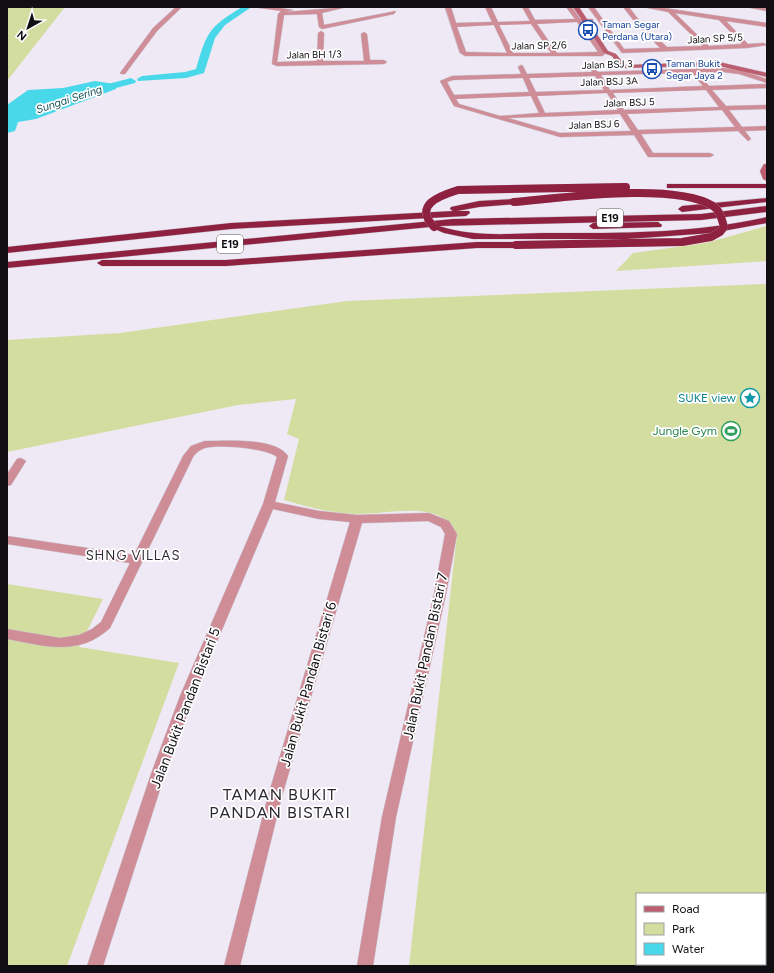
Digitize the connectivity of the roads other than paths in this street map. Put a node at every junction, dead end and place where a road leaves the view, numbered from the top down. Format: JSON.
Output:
{"nodes":[{"id":1,"x":179,"y":7,"type":"edge"},
{"id":2,"x":256,"y":7,"type":"edge"},
{"id":3,"x":344,"y":7,"type":"edge"},
{"id":4,"x":448,"y":7,"type":"edge"},
{"id":5,"x":488,"y":7,"type":"edge"},
{"id":6,"x":526,"y":7,"type":"edge"},
{"id":7,"x":569,"y":7,"type":"edge"},
{"id":8,"x":576,"y":7,"type":"edge"},
{"id":9,"x":583,"y":7,"type":"edge"},
{"id":10,"x":591,"y":7,"type":"edge"},
{"id":11,"x":626,"y":7,"type":"edge"},
{"id":12,"x":646,"y":7,"type":"edge"},
{"id":13,"x":749,"y":7,"type":"edge"},
{"id":14,"x":319,"y":10,"type":"edge"},
{"id":15,"x":670,"y":10,"type":"junction"},
{"id":16,"x":767,"y":10,"type":"edge"},
{"id":17,"x":282,"y":12,"type":"junction"},
{"id":18,"x":394,"y":12,"type":"dead end"},
{"id":19,"x":720,"y":17,"type":"junction"},
{"id":20,"x":580,"y":20,"type":"junction"},
{"id":21,"x":591,"y":20,"type":"junction"},
{"id":22,"x":533,"y":22,"type":"junction"},
{"id":23,"x":495,"y":23,"type":"junction"},
{"id":24,"x":455,"y":25,"type":"junction"},
{"id":25,"x":767,"y":25,"type":"edge"},
{"id":26,"x":321,"y":30,"type":"junction"},
{"id":27,"x":364,"y":34,"type":"dead end"},
{"id":28,"x":764,"y":45,"type":"dead end"},
{"id":29,"x":747,"y":46,"type":"junction"},
{"id":30,"x":707,"y":47,"type":"junction"},
{"id":31,"x":666,"y":50,"type":"junction"},
{"id":32,"x":555,"y":54,"type":"junction"},
{"id":33,"x":511,"y":55,"type":"junction"},
{"id":34,"x":614,"y":55,"type":"junction"},
{"id":35,"x":367,"y":62,"type":"junction"},
{"id":36,"x":384,"y":62,"type":"dead end"},
{"id":37,"x":320,"y":63,"type":"junction"},
{"id":38,"x":521,"y":67,"type":"dead end"},
{"id":39,"x":623,"y":67,"type":"junction"},
{"id":40,"x":595,"y":71,"type":"junction"},
{"id":41,"x":694,"y":71,"type":"junction"},
{"id":42,"x":123,"y":73,"type":"dead end"},
{"id":43,"x":767,"y":75,"type":"edge"},
{"id":44,"x":526,"y":76,"type":"junction"},
{"id":45,"x":767,"y":81,"type":"edge"},
{"id":46,"x":767,"y":86,"type":"edge"},
{"id":47,"x":709,"y":88,"type":"junction"},
{"id":48,"x":608,"y":92,"type":"junction"},
{"id":49,"x":534,"y":94,"type":"junction"},
{"id":50,"x":451,"y":97,"type":"junction"},
{"id":51,"x":767,"y":107,"type":"edge"},
{"id":52,"x":724,"y":109,"type":"junction"},
{"id":53,"x":621,"y":112,"type":"junction"},
{"id":54,"x":544,"y":115,"type":"junction"},
{"id":55,"x":493,"y":116,"type":"junction"},
{"id":56,"x":767,"y":128,"type":"edge"},
{"id":57,"x":740,"y":129,"type":"junction"},
{"id":58,"x":635,"y":133,"type":"junction"},
{"id":59,"x":748,"y":139,"type":"dead end"},
{"id":60,"x":710,"y":155,"type":"dead end"},
{"id":61,"x":767,"y":166,"type":"edge"},
{"id":62,"x":767,"y":179,"type":"edge"},
{"id":63,"x":767,"y":186,"type":"edge"},
{"id":64,"x":767,"y":200,"type":"edge"},
{"id":65,"x":767,"y":209,"type":"edge"},
{"id":66,"x":440,"y":214,"type":"junction"},
{"id":67,"x":767,"y":214,"type":"edge"},
{"id":68,"x":471,"y":220,"type":"junction"},
{"id":69,"x":767,"y":220,"type":"edge"},
{"id":70,"x":7,"y":250,"type":"edge"},
{"id":71,"x":29,"y":264,"type":"junction"},
{"id":72,"x":7,"y":265,"type":"edge"},
{"id":73,"x":21,"y":461,"type":"dead end"},
{"id":74,"x":7,"y":482,"type":"edge"},
{"id":75,"x":269,"y":504,"type":"junction"},
{"id":76,"x":357,"y":519,"type":"junction"},
{"id":77,"x":7,"y":540,"type":"edge"},
{"id":78,"x":137,"y":560,"type":"junction"},
{"id":79,"x":7,"y":634,"type":"edge"},
{"id":80,"x":95,"y":966,"type":"edge"},
{"id":81,"x":232,"y":966,"type":"edge"},
{"id":82,"x":365,"y":966,"type":"edge"}],
"edges":[{"from":1,"to":42,"type":"street"},
{"from":2,"to":17,"type":"street"},
{"from":3,"to":14,"type":"street"},
{"from":4,"to":24,"type":"street"},
{"from":5,"to":23,"type":"street"},
{"from":6,"to":22,"type":"street"},
{"from":7,"to":20,"type":"street"},
{"from":8,"to":20,"type":"street"},
{"from":9,"to":21,"type":"street"},
{"from":10,"to":31,"type":"street","name":"Jalan SP 5/5"},
{"from":11,"to":31,"type":"street"},
{"from":12,"to":15,"type":"street"},
{"from":13,"to":16,"type":"street"},
{"from":14,"to":17,"type":"street"},
{"from":14,"to":26,"type":"street"},
{"from":15,"to":19,"type":"street"},
{"from":15,"to":30,"type":"street"},
{"from":17,"to":37,"type":"street","name":"Jalan BH 1/3"},
{"from":18,"to":26,"type":"street"},
{"from":19,"to":25,"type":"street"},
{"from":19,"to":29,"type":"street"},
{"from":20,"to":21,"type":"street"},
{"from":20,"to":22,"type":"street"},
{"from":20,"to":32,"type":"street","name":"Jalan SP 2/6"},
{"from":20,"to":34,"type":"street"},
{"from":21,"to":34,"type":"street"},
{"from":22,"to":23,"type":"street"},
{"from":22,"to":32,"type":"street"},
{"from":23,"to":24,"type":"street"},
{"from":23,"to":33,"type":"street"},
{"from":24,"to":33,"type":"street","name":"Jalan SP 2/6"},
{"from":26,"to":37,"type":"street"},
{"from":27,"to":35,"type":"street"},
{"from":28,"to":29,"type":"street","name":"Jalan SP 5/5"},
{"from":29,"to":30,"type":"street","name":"Jalan SP 5/5"},
{"from":30,"to":31,"type":"street","name":"Jalan SP 5/5"},
{"from":32,"to":33,"type":"street","name":"Jalan SP 2/6"},
{"from":34,"to":39,"type":"street"},
{"from":35,"to":36,"type":"street","name":"Jalan BH 1/3"},
{"from":35,"to":37,"type":"street","name":"Jalan BH 1/3"},
{"from":38,"to":44,"type":"street"},
{"from":39,"to":40,"type":"street"},
{"from":39,"to":43,"type":"street"},
{"from":40,"to":41,"type":"street","name":"Jalan BSJ 3"},
{"from":40,"to":44,"type":"street","name":"Jalan BSJ 3"},
{"from":40,"to":48,"type":"street"},
{"from":41,"to":45,"type":"street","name":"Jalan BSJ 3"},
{"from":41,"to":47,"type":"street"},
{"from":44,"to":49,"type":"street"},
{"from":44,"to":50,"type":"street","name":"Jalan BSJ 3"},
{"from":46,"to":47,"type":"street","name":"Jalan BSJ 3A"},
{"from":47,"to":48,"type":"street","name":"Jalan BSJ 3A"},
{"from":47,"to":52,"type":"street"},
{"from":48,"to":49,"type":"street","name":"Jalan BSJ 3A"},
{"from":48,"to":53,"type":"street"},
{"from":49,"to":50,"type":"street","name":"Jalan BSJ 3A"},
{"from":49,"to":54,"type":"street"},
{"from":50,"to":55,"type":"street","name":"Jalan BSJ 6"},
{"from":51,"to":52,"type":"street","name":"Jalan BSJ 5"},
{"from":52,"to":53,"type":"street","name":"Jalan BSJ 5"},
{"from":52,"to":57,"type":"street"},
{"from":53,"to":54,"type":"street","name":"Jalan BSJ 5"},
{"from":53,"to":58,"type":"street"},
{"from":54,"to":55,"type":"street","name":"Jalan BSJ 5"},
{"from":55,"to":58,"type":"street","name":"Jalan BSJ 6"},
{"from":56,"to":57,"type":"street","name":"Jalan BSJ 6"},
{"from":57,"to":58,"type":"street","name":"Jalan BSJ 6"},
{"from":57,"to":59,"type":"street"},
{"from":58,"to":60,"type":"street"},
{"from":61,"to":62,"type":"street"},
{"from":63,"to":69,"type":"highway","bridge":true},
{"from":64,"to":66,"type":"highway","number":"E19"},
{"from":65,"to":68,"type":"highway","number":"E19"},
{"from":66,"to":70,"type":"highway","number":"E19"},
{"from":66,"to":71,"type":"highway","bridge":true},
{"from":67,"to":68,"type":"highway"},
{"from":68,"to":71,"type":"highway","number":"E19"},
{"from":71,"to":72,"type":"highway","number":"E19"},
{"from":73,"to":74,"type":"street"},
{"from":75,"to":76,"type":"street","name":"Jalan Bukit Pandan Bistari 7"},
{"from":75,"to":78,"type":"street","name":"Jalan Bukit Pandan Bistari 5"},
{"from":75,"to":80,"type":"street","name":"Jalan Bukit Pandan Bistari 5"},
{"from":76,"to":81,"type":"street","name":"Jalan Bukit Pandan Bistari 6"},
{"from":76,"to":82,"type":"street","name":"Jalan Bukit Pandan Bistari 7"},
{"from":77,"to":78,"type":"street"},
{"from":78,"to":79,"type":"street"}]}
